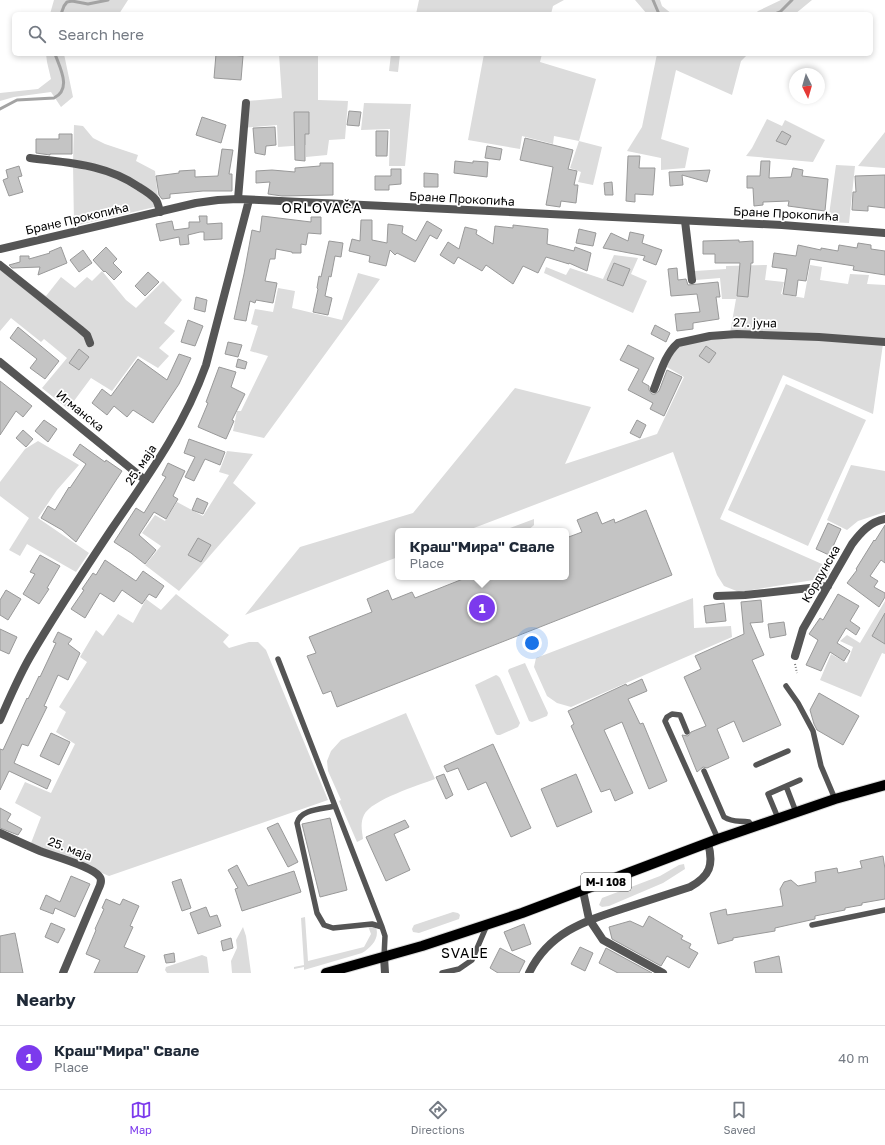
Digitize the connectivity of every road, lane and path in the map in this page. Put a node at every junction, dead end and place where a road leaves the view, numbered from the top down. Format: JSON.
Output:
{"nodes":[{"id":1,"x":246,"y":103,"type":"dead end"},
{"id":2,"x":30,"y":158,"type":"dead end"},
{"id":3,"x":238,"y":199,"type":"junction"},
{"id":4,"x":249,"y":200,"type":"junction"},
{"id":5,"x":160,"y":212,"type":"junction"},
{"id":6,"x":685,"y":221,"type":"junction"},
{"id":7,"x":885,"y":233,"type":"edge"},
{"id":8,"x":0,"y":249,"type":"edge"},
{"id":9,"x":0,"y":265,"type":"edge"},
{"id":10,"x":692,"y":280,"type":"dead end"},
{"id":11,"x":885,"y":342,"type":"edge"},
{"id":12,"x":90,"y":343,"type":"dead end"},
{"id":13,"x":0,"y":362,"type":"edge"},
{"id":14,"x":654,"y":389,"type":"dead end"},
{"id":15,"x":145,"y":480,"type":"junction"},
{"id":16,"x":885,"y":519,"type":"edge"},
{"id":17,"x":828,"y":586,"type":"junction"},
{"id":18,"x":717,"y":596,"type":"dead end"},
{"id":19,"x":795,"y":656,"type":"dead end"},
{"id":20,"x":278,"y":659,"type":"dead end"},
{"id":21,"x":786,"y":686,"type":"dead end"},
{"id":22,"x":0,"y":720,"type":"edge"},
{"id":23,"x":687,"y":732,"type":"dead end"},
{"id":24,"x":788,"y":751,"type":"dead end"},
{"id":25,"x":756,"y":765,"type":"dead end"},
{"id":26,"x":704,"y":770,"type":"dead end"},
{"id":27,"x":800,"y":780,"type":"dead end"},
{"id":28,"x":885,"y":785,"type":"edge"},
{"id":29,"x":786,"y":786,"type":"junction"},
{"id":30,"x":835,"y":799,"type":"junction"},
{"id":31,"x":335,"y":806,"type":"junction"},
{"id":32,"x":796,"y":812,"type":"junction"},
{"id":33,"x":778,"y":818,"type":"junction"},
{"id":34,"x":753,"y":827,"type":"junction"},
{"id":35,"x":0,"y":833,"type":"edge"},
{"id":36,"x":718,"y":839,"type":"junction"},
{"id":37,"x":708,"y":843,"type":"junction"},
{"id":38,"x":583,"y":891,"type":"junction"},
{"id":39,"x":885,"y":910,"type":"edge"},
{"id":40,"x":589,"y":919,"type":"junction"},
{"id":41,"x":488,"y":924,"type":"junction"},
{"id":42,"x":812,"y":925,"type":"dead end"},
{"id":43,"x":382,"y":927,"type":"junction"},
{"id":44,"x":384,"y":956,"type":"junction"},
{"id":45,"x":63,"y":973,"type":"edge"},
{"id":46,"x":326,"y":973,"type":"edge"},
{"id":47,"x":385,"y":973,"type":"edge"},
{"id":48,"x":442,"y":973,"type":"edge"},
{"id":49,"x":529,"y":973,"type":"edge"},
{"id":50,"x":663,"y":973,"type":"edge"}],
"edges":[{"from":1,"to":3,"type":"street"},
{"from":2,"to":5,"type":"street"},
{"from":3,"to":4,"type":"street","name":"Бране Прокопића"},
{"from":3,"to":5,"type":"street","name":"Бране Прокопића"},
{"from":4,"to":6,"type":"street","name":"Бране Прокопића"},
{"from":4,"to":15,"type":"street","name":"25. маја"},
{"from":5,"to":8,"type":"street","name":"Бране Прокопића"},
{"from":6,"to":7,"type":"street","name":"Бране Прокопића"},
{"from":6,"to":10,"type":"street"},
{"from":9,"to":12,"type":"street"},
{"from":11,"to":14,"type":"street","name":"27. јуна"},
{"from":13,"to":15,"type":"street","name":"Игманска"},
{"from":15,"to":22,"type":"street","name":"25. маја"},
{"from":16,"to":17,"type":"street","name":"Кордунска"},
{"from":17,"to":18,"type":"street"},
{"from":17,"to":19,"type":"street","name":"Кордунска"},
{"from":20,"to":31,"type":"lane"},
{"from":21,"to":30,"type":"lane"},
{"from":23,"to":36,"type":"lane"},
{"from":24,"to":25,"type":"lane"},
{"from":26,"to":34,"type":"lane"},
{"from":27,"to":29,"type":"lane"},
{"from":28,"to":30,"type":"main road","number":"M-I 108"},
{"from":29,"to":32,"type":"lane"},
{"from":29,"to":33,"type":"lane"},
{"from":30,"to":32,"type":"main road","number":"M-I 108"},
{"from":31,"to":43,"type":"lane"},
{"from":31,"to":43,"type":"lane"},
{"from":32,"to":33,"type":"main road","number":"M-I 108"},
{"from":33,"to":34,"type":"main road","number":"M-I 108"},
{"from":34,"to":36,"type":"main road","number":"M-I 108"},
{"from":35,"to":45,"type":"street","name":"25. маја"},
{"from":36,"to":37,"type":"main road","number":"M-I 108"},
{"from":37,"to":38,"type":"main road","number":"M-I 108"},
{"from":37,"to":40,"type":"street"},
{"from":38,"to":40,"type":"street"},
{"from":38,"to":41,"type":"main road","number":"M-I 108"},
{"from":39,"to":42,"type":"lane"},
{"from":40,"to":49,"type":"street"},
{"from":40,"to":50,"type":"street"},
{"from":41,"to":44,"type":"main road","number":"M-I 108"},
{"from":41,"to":48,"type":"lane"},
{"from":43,"to":44,"type":"lane"},
{"from":44,"to":46,"type":"main road","number":"M-I 108"},
{"from":44,"to":47,"type":"street"}]}
